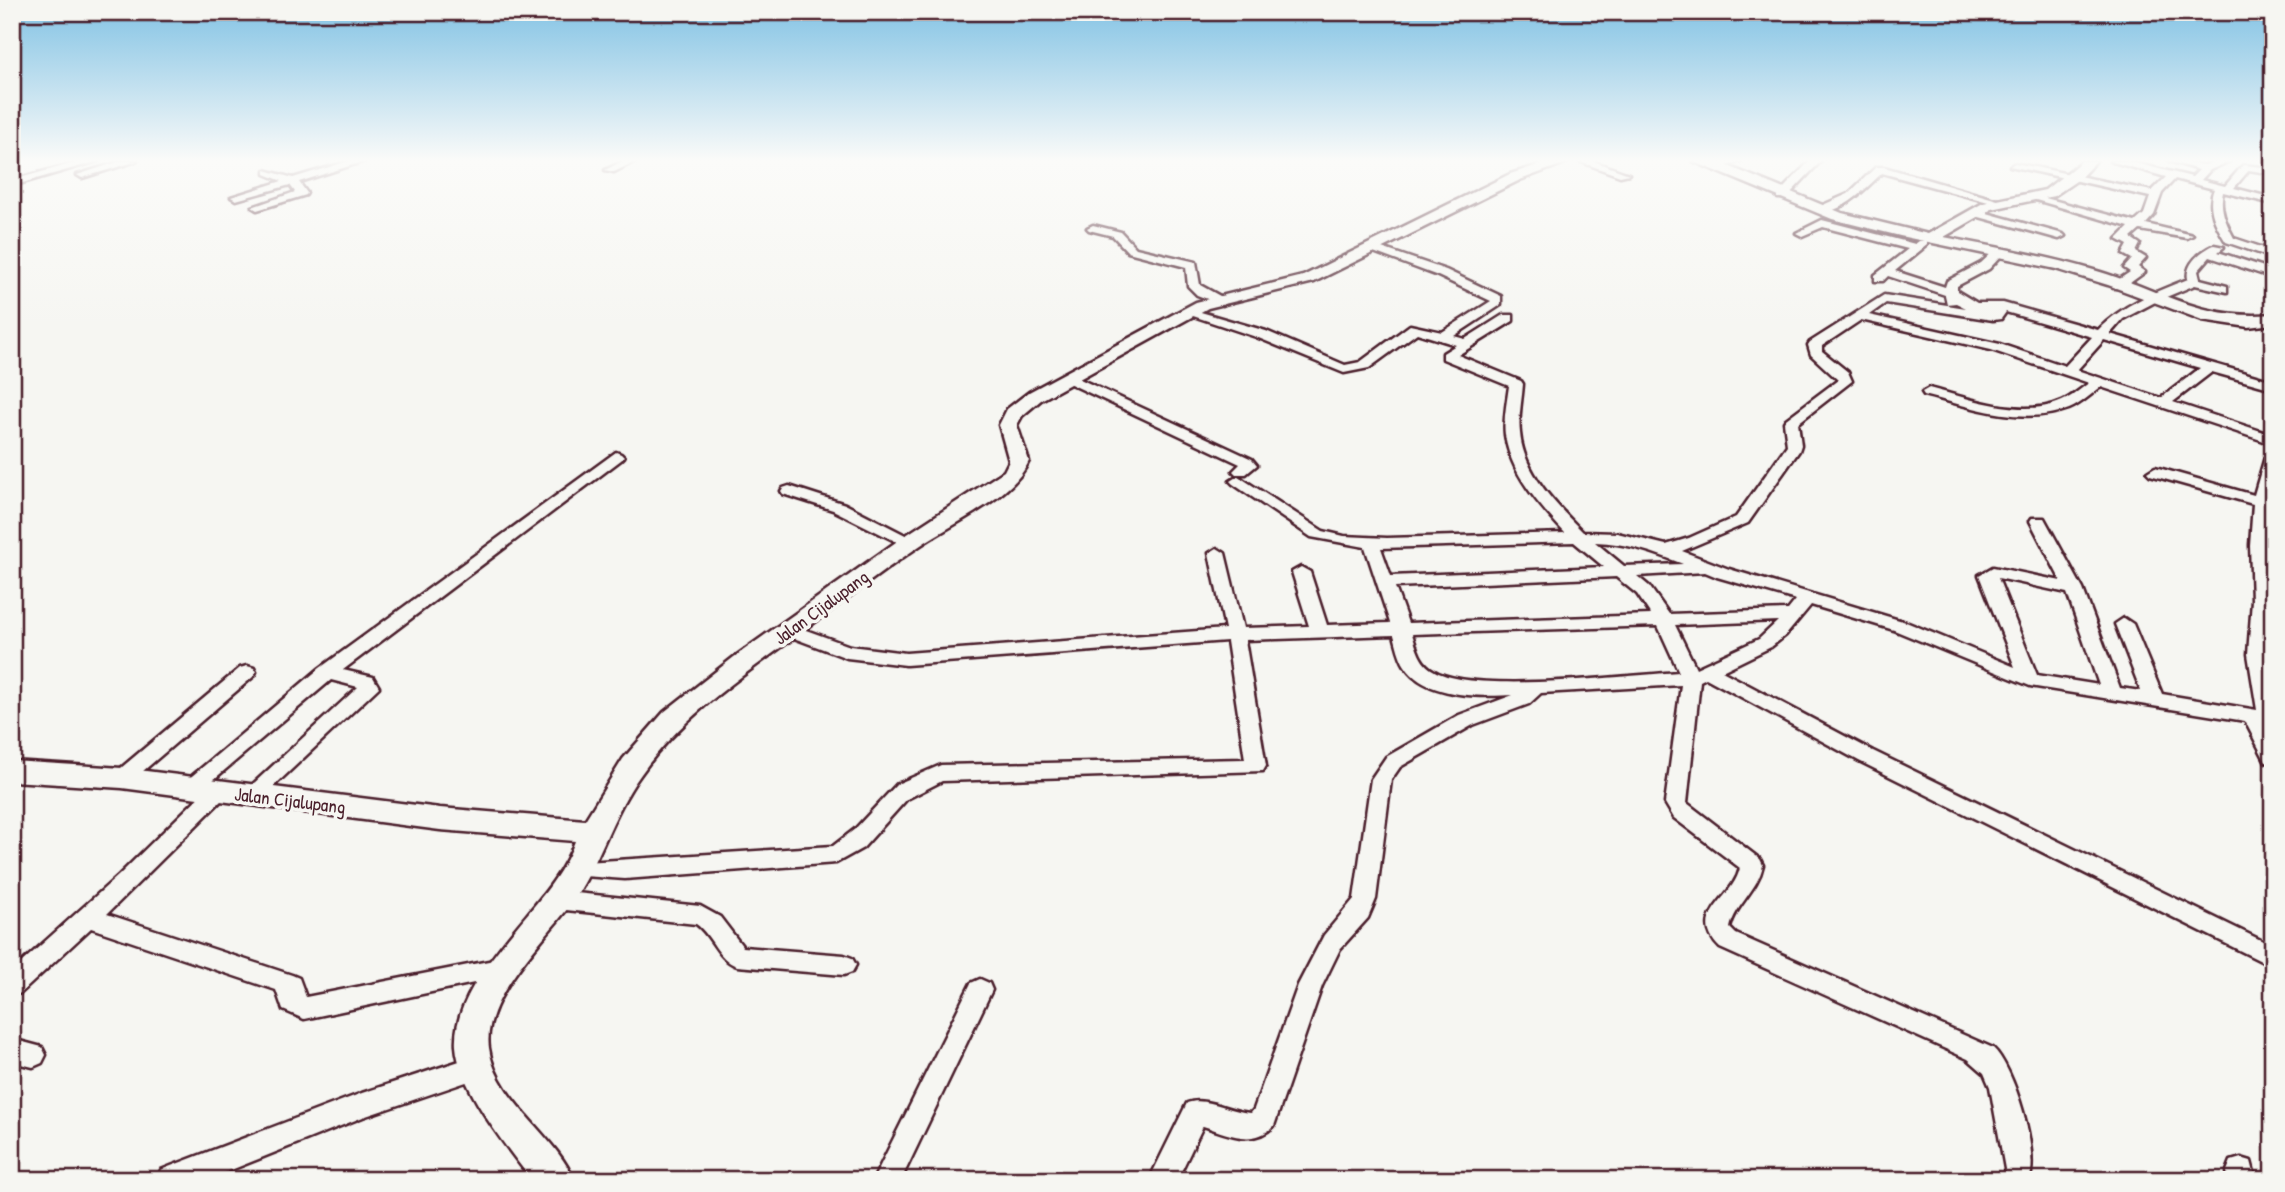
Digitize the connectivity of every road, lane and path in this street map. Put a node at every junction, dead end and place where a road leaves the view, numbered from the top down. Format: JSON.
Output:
{"nodes":[{"id":1,"x":1437,"y":217,"type":"edge"},
{"id":2,"x":1842,"y":217,"type":"edge"},
{"id":3,"x":1970,"y":217,"type":"edge"},
{"id":4,"x":1989,"y":217,"type":"edge"},
{"id":5,"x":2103,"y":217,"type":"edge"},
{"id":6,"x":2148,"y":217,"type":"edge"},
{"id":7,"x":2221,"y":217,"type":"edge"},
{"id":8,"x":2138,"y":226,"type":"junction"},
{"id":9,"x":1093,"y":228,"type":"dead end"},
{"id":10,"x":1802,"y":233,"type":"dead end"},
{"id":11,"x":2188,"y":235,"type":"dead end"},
{"id":12,"x":2059,"y":236,"type":"dead end"},
{"id":13,"x":1931,"y":239,"type":"junction"},
{"id":14,"x":2230,"y":240,"type":"junction"},
{"id":15,"x":1372,"y":248,"type":"junction"},
{"id":16,"x":1916,"y":248,"type":"junction"},
{"id":17,"x":2000,"y":251,"type":"junction"},
{"id":18,"x":2208,"y":252,"type":"junction"},
{"id":19,"x":2273,"y":255,"type":"edge"},
{"id":20,"x":2272,"y":274,"type":"edge"},
{"id":21,"x":2194,"y":281,"type":"junction"},
{"id":22,"x":2119,"y":285,"type":"junction"},
{"id":23,"x":2223,"y":289,"type":"dead end"},
{"id":24,"x":1953,"y":294,"type":"junction"},
{"id":25,"x":2152,"y":298,"type":"junction"},
{"id":26,"x":1223,"y":301,"type":"junction"},
{"id":27,"x":2003,"y":307,"type":"junction"},
{"id":28,"x":1956,"y":310,"type":"junction"},
{"id":29,"x":1188,"y":312,"type":"junction"},
{"id":30,"x":1859,"y":316,"type":"junction"},
{"id":31,"x":1508,"y":318,"type":"dead end"},
{"id":32,"x":2272,"y":322,"type":"edge"},
{"id":33,"x":2102,"y":334,"type":"junction"},
{"id":34,"x":1444,"y":337,"type":"junction"},
{"id":35,"x":1466,"y":344,"type":"junction"},
{"id":36,"x":2210,"y":367,"type":"junction"},
{"id":37,"x":2067,"y":372,"type":"junction"},
{"id":38,"x":1067,"y":377,"type":"junction"},
{"id":39,"x":2099,"y":382,"type":"junction"},
{"id":40,"x":2273,"y":386,"type":"edge"},
{"id":41,"x":1930,"y":392,"type":"dead end"},
{"id":42,"x":2165,"y":403,"type":"junction"},
{"id":43,"x":2273,"y":440,"type":"edge"},
{"id":44,"x":616,"y":457,"type":"dead end"},
{"id":45,"x":2273,"y":457,"type":"edge"},
{"id":46,"x":2155,"y":472,"type":"dead end"},
{"id":47,"x":789,"y":491,"type":"dead end"},
{"id":48,"x":2259,"y":501,"type":"junction"},
{"id":49,"x":2038,"y":521,"type":"dead end"},
{"id":50,"x":1578,"y":537,"type":"junction"},
{"id":51,"x":911,"y":542,"type":"junction"},
{"id":52,"x":1371,"y":542,"type":"junction"},
{"id":53,"x":2265,"y":548,"type":"edge"},
{"id":54,"x":1666,"y":551,"type":"junction"},
{"id":55,"x":1217,"y":553,"type":"dead end"},
{"id":56,"x":1709,"y":568,"type":"junction"},
{"id":57,"x":1301,"y":572,"type":"dead end"},
{"id":58,"x":1622,"y":572,"type":"junction"},
{"id":59,"x":1385,"y":582,"type":"junction"},
{"id":60,"x":2074,"y":589,"type":"junction"},
{"id":61,"x":1801,"y":606,"type":"junction"},
{"id":62,"x":1664,"y":620,"type":"junction"},
{"id":63,"x":2124,"y":624,"type":"dead end"},
{"id":64,"x":1400,"y":628,"type":"junction"},
{"id":65,"x":789,"y":630,"type":"junction"},
{"id":66,"x":1320,"y":631,"type":"junction"},
{"id":67,"x":1235,"y":634,"type":"junction"},
{"id":68,"x":247,"y":672,"type":"dead end"},
{"id":69,"x":327,"y":673,"type":"junction"},
{"id":70,"x":1698,"y":674,"type":"junction"},
{"id":71,"x":2030,"y":680,"type":"junction"},
{"id":72,"x":1536,"y":687,"type":"junction"},
{"id":73,"x":2112,"y":693,"type":"junction"},
{"id":74,"x":2154,"y":699,"type":"junction"},
{"id":75,"x":2265,"y":717,"type":"edge"},
{"id":76,"x":2273,"y":757,"type":"edge"},
{"id":77,"x":12,"y":771,"type":"edge"},
{"id":78,"x":122,"y":778,"type":"junction"},
{"id":79,"x":193,"y":786,"type":"junction"},
{"id":80,"x":219,"y":790,"type":"junction"},
{"id":81,"x":251,"y":795,"type":"junction"},
{"id":82,"x":593,"y":832,"type":"junction"},
{"id":83,"x":578,"y":869,"type":"junction"},
{"id":84,"x":556,"y":900,"type":"junction"},
{"id":85,"x":88,"y":917,"type":"junction"},
{"id":86,"x":2273,"y":957,"type":"edge"},
{"id":87,"x":844,"y":965,"type":"dead end"},
{"id":88,"x":505,"y":968,"type":"junction"},
{"id":89,"x":12,"y":986,"type":"edge"},
{"id":90,"x":980,"y":990,"type":"dead end"},
{"id":91,"x":478,"y":1067,"type":"junction"},
{"id":92,"x":2018,"y":1173,"type":"dead end"},
{"id":93,"x":171,"y":1180,"type":"edge"},
{"id":94,"x":556,"y":1180,"type":"edge"},
{"id":95,"x":887,"y":1180,"type":"edge"},
{"id":96,"x":1163,"y":1180,"type":"edge"}],
"edges":[{"from":1,"to":15,"type":"street","name":"Jalan Cijalupang"},
{"from":2,"to":13,"type":"street"},
{"from":3,"to":13,"type":"street"},
{"from":4,"to":12,"type":"street"},
{"from":5,"to":8,"type":"street"},
{"from":6,"to":8,"type":"street"},
{"from":7,"to":14,"type":"street"},
{"from":8,"to":11,"type":"street"},
{"from":8,"to":22,"type":"street"},
{"from":9,"to":26,"type":"street"},
{"from":10,"to":16,"type":"street"},
{"from":13,"to":16,"type":"street"},
{"from":13,"to":17,"type":"street"},
{"from":14,"to":18,"type":"street"},
{"from":14,"to":19,"type":"street"},
{"from":15,"to":26,"type":"street","name":"Jalan Cijalupang"},
{"from":15,"to":34,"type":"street"},
{"from":16,"to":24,"type":"street"},
{"from":17,"to":22,"type":"street"},
{"from":17,"to":24,"type":"street"},
{"from":18,"to":20,"type":"street"},
{"from":18,"to":21,"type":"street"},
{"from":21,"to":23,"type":"street"},
{"from":21,"to":25,"type":"street"},
{"from":22,"to":25,"type":"street"},
{"from":24,"to":27,"type":"street"},
{"from":24,"to":28,"type":"street"},
{"from":25,"to":32,"type":"street"},
{"from":25,"to":33,"type":"street"},
{"from":26,"to":29,"type":"street","name":"Jalan Cijalupang"},
{"from":27,"to":28,"type":"street"},
{"from":27,"to":33,"type":"street"},
{"from":28,"to":30,"type":"street"},
{"from":29,"to":34,"type":"street"},
{"from":29,"to":38,"type":"street","name":"Jalan Cijalupang"},
{"from":30,"to":37,"type":"street"},
{"from":30,"to":54,"type":"street"},
{"from":31,"to":35,"type":"street"},
{"from":33,"to":36,"type":"street"},
{"from":33,"to":37,"type":"street"},
{"from":34,"to":35,"type":"street"},
{"from":35,"to":50,"type":"street"},
{"from":36,"to":40,"type":"street"},
{"from":36,"to":42,"type":"street"},
{"from":37,"to":39,"type":"street"},
{"from":38,"to":51,"type":"street","name":"Jalan Cijalupang"},
{"from":38,"to":52,"type":"street"},
{"from":39,"to":41,"type":"street"},
{"from":39,"to":42,"type":"street"},
{"from":42,"to":43,"type":"street"},
{"from":44,"to":69,"type":"street"},
{"from":45,"to":48,"type":"street"},
{"from":46,"to":48,"type":"street"},
{"from":47,"to":51,"type":"street"},
{"from":48,"to":53,"type":"street"},
{"from":49,"to":60,"type":"street"},
{"from":50,"to":52,"type":"street"},
{"from":50,"to":54,"type":"street"},
{"from":50,"to":58,"type":"street"},
{"from":51,"to":65,"type":"street","name":"Jalan Cijalupang"},
{"from":52,"to":59,"type":"street"},
{"from":53,"to":75,"type":"street"},
{"from":54,"to":56,"type":"street"},
{"from":55,"to":67,"type":"street"},
{"from":56,"to":58,"type":"street"},
{"from":56,"to":61,"type":"street"},
{"from":57,"to":66,"type":"street"},
{"from":58,"to":59,"type":"street"},
{"from":58,"to":62,"type":"street"},
{"from":59,"to":64,"type":"street"},
{"from":60,"to":71,"type":"street"},
{"from":60,"to":73,"type":"street"},
{"from":61,"to":62,"type":"street"},
{"from":61,"to":70,"type":"street"},
{"from":61,"to":71,"type":"street"},
{"from":62,"to":64,"type":"street"},
{"from":62,"to":70,"type":"street"},
{"from":63,"to":74,"type":"street"},
{"from":64,"to":66,"type":"street"},
{"from":64,"to":72,"type":"street"},
{"from":65,"to":67,"type":"street"},
{"from":65,"to":82,"type":"street","name":"Jalan Cijalupang"},
{"from":66,"to":67,"type":"street"},
{"from":67,"to":83,"type":"street"},
{"from":68,"to":78,"type":"street"},
{"from":69,"to":79,"type":"street"},
{"from":69,"to":81,"type":"street"},
{"from":70,"to":72,"type":"street"},
{"from":70,"to":86,"type":"street"},
{"from":70,"to":92,"type":"street"},
{"from":71,"to":73,"type":"street"},
{"from":72,"to":96,"type":"street"},
{"from":73,"to":74,"type":"street"},
{"from":74,"to":75,"type":"street"},
{"from":75,"to":76,"type":"street"},
{"from":77,"to":78,"type":"street","name":"Jalan Cijalupang"},
{"from":78,"to":79,"type":"street","name":"Jalan Cijalupang"},
{"from":79,"to":80,"type":"street","name":"Jalan Cijalupang"},
{"from":80,"to":81,"type":"street","name":"Jalan Cijalupang"},
{"from":80,"to":85,"type":"street"},
{"from":81,"to":82,"type":"street","name":"Jalan Cijalupang"},
{"from":82,"to":83,"type":"street"},
{"from":83,"to":84,"type":"street"},
{"from":84,"to":87,"type":"street"},
{"from":84,"to":88,"type":"street"},
{"from":85,"to":88,"type":"street"},
{"from":85,"to":89,"type":"street"},
{"from":88,"to":91,"type":"street"},
{"from":90,"to":95,"type":"street"},
{"from":91,"to":93,"type":"street"},
{"from":91,"to":94,"type":"street"}]}
